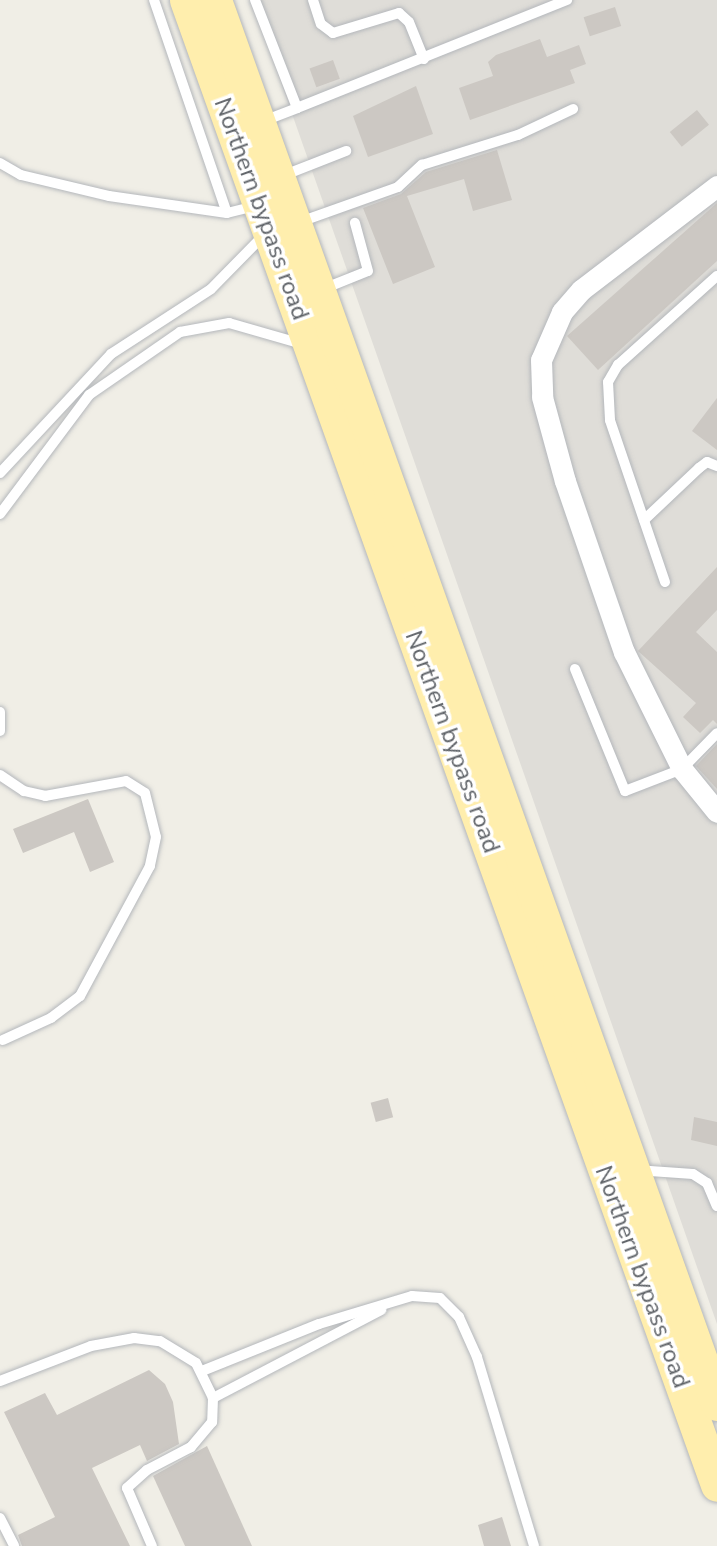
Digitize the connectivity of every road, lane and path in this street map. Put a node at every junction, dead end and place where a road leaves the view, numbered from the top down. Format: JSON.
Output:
{"nodes":[{"id":1,"x":154,"y":0,"type":"edge"},
{"id":2,"x":186,"y":0,"type":"edge"},
{"id":3,"x":215,"y":0,"type":"edge"},
{"id":4,"x":255,"y":0,"type":"edge"},
{"id":5,"x":313,"y":0,"type":"edge"},
{"id":6,"x":567,"y":0,"type":"edge"},
{"id":7,"x":424,"y":59,"type":"junction"},
{"id":8,"x":297,"y":108,"type":"junction"},
{"id":9,"x":573,"y":109,"type":"dead end"},
{"id":10,"x":260,"y":122,"type":"junction"},
{"id":11,"x":346,"y":151,"type":"dead end"},
{"id":12,"x":0,"y":163,"type":"edge"},
{"id":13,"x":279,"y":177,"type":"junction"},
{"id":14,"x":717,"y":186,"type":"edge"},
{"id":15,"x":226,"y":213,"type":"junction"},
{"id":16,"x":274,"y":220,"type":"junction"},
{"id":17,"x":355,"y":223,"type":"dead end"},
{"id":18,"x":717,"y":276,"type":"edge"},
{"id":19,"x":320,"y":290,"type":"junction"},
{"id":20,"x":312,"y":348,"type":"junction"},
{"id":21,"x":717,"y":466,"type":"edge"},
{"id":22,"x":0,"y":473,"type":"edge"},
{"id":23,"x":0,"y":514,"type":"edge"},
{"id":24,"x":644,"y":520,"type":"junction"},
{"id":25,"x":392,"y":533,"type":"junction"},
{"id":26,"x":665,"y":582,"type":"dead end"},
{"id":27,"x":575,"y":669,"type":"dead end"},
{"id":28,"x":0,"y":712,"type":"edge"},
{"id":29,"x":0,"y":731,"type":"edge"},
{"id":30,"x":716,"y":737,"type":"edge"},
{"id":31,"x":682,"y":769,"type":"junction"},
{"id":32,"x":0,"y":775,"type":"edge"},
{"id":33,"x":717,"y":812,"type":"edge"},
{"id":34,"x":3,"y":1040,"type":"dead end"},
{"id":35,"x":634,"y":1170,"type":"junction"},
{"id":36,"x":717,"y":1206,"type":"edge"},
{"id":37,"x":392,"y":1303,"type":"junction"},
{"id":38,"x":202,"y":1371,"type":"junction"},
{"id":39,"x":0,"y":1381,"type":"edge"},
{"id":40,"x":214,"y":1398,"type":"junction"},
{"id":41,"x":717,"y":1404,"type":"edge"},
{"id":42,"x":717,"y":1485,"type":"edge"},
{"id":43,"x":0,"y":1518,"type":"edge"},
{"id":44,"x":3,"y":1533,"type":"edge"},
{"id":45,"x":13,"y":1546,"type":"edge"},
{"id":46,"x":152,"y":1546,"type":"edge"},
{"id":47,"x":534,"y":1546,"type":"edge"}],
"edges":[{"from":1,"to":15,"type":"lane"},
{"from":2,"to":16,"type":"main road","name":"Northern bypass road"},
{"from":3,"to":10,"type":"main road","name":"Northern bypass road"},
{"from":4,"to":8,"type":"lane"},
{"from":5,"to":7,"type":"lane"},
{"from":6,"to":7,"type":"lane"},
{"from":7,"to":8,"type":"lane"},
{"from":8,"to":10,"type":"lane"},
{"from":9,"to":16,"type":"lane"},
{"from":10,"to":13,"type":"main road","name":"Northern bypass road"},
{"from":11,"to":13,"type":"lane"},
{"from":12,"to":15,"type":"lane"},
{"from":13,"to":16,"type":"main road","name":"Northern bypass road"},
{"from":14,"to":31,"type":"street"},
{"from":15,"to":16,"type":"lane"},
{"from":16,"to":19,"type":"main road","name":"Northern bypass road"},
{"from":16,"to":20,"type":"main road","name":"Northern bypass road"},
{"from":16,"to":22,"type":"lane"},
{"from":17,"to":19,"type":"lane"},
{"from":18,"to":24,"type":"lane"},
{"from":19,"to":25,"type":"main road","name":"Northern bypass road"},
{"from":20,"to":23,"type":"lane"},
{"from":20,"to":25,"type":"main road","name":"Northern bypass road"},
{"from":21,"to":24,"type":"lane"},
{"from":24,"to":26,"type":"lane"},
{"from":25,"to":35,"type":"main road","name":"Northern bypass road"},
{"from":25,"to":42,"type":"main road","name":"Northern bypass road"},
{"from":27,"to":31,"type":"lane"},
{"from":28,"to":29,"type":"lane"},
{"from":30,"to":31,"type":"lane"},
{"from":31,"to":33,"type":"street"},
{"from":32,"to":34,"type":"lane"},
{"from":35,"to":36,"type":"lane"},
{"from":35,"to":41,"type":"main road","name":"Northern bypass road"},
{"from":37,"to":38,"type":"lane"},
{"from":37,"to":40,"type":"lane"},
{"from":37,"to":47,"type":"lane"},
{"from":38,"to":39,"type":"lane"},
{"from":38,"to":40,"type":"lane"},
{"from":40,"to":46,"type":"lane"},
{"from":43,"to":44,"type":"lane"},
{"from":44,"to":45,"type":"lane"}]}
